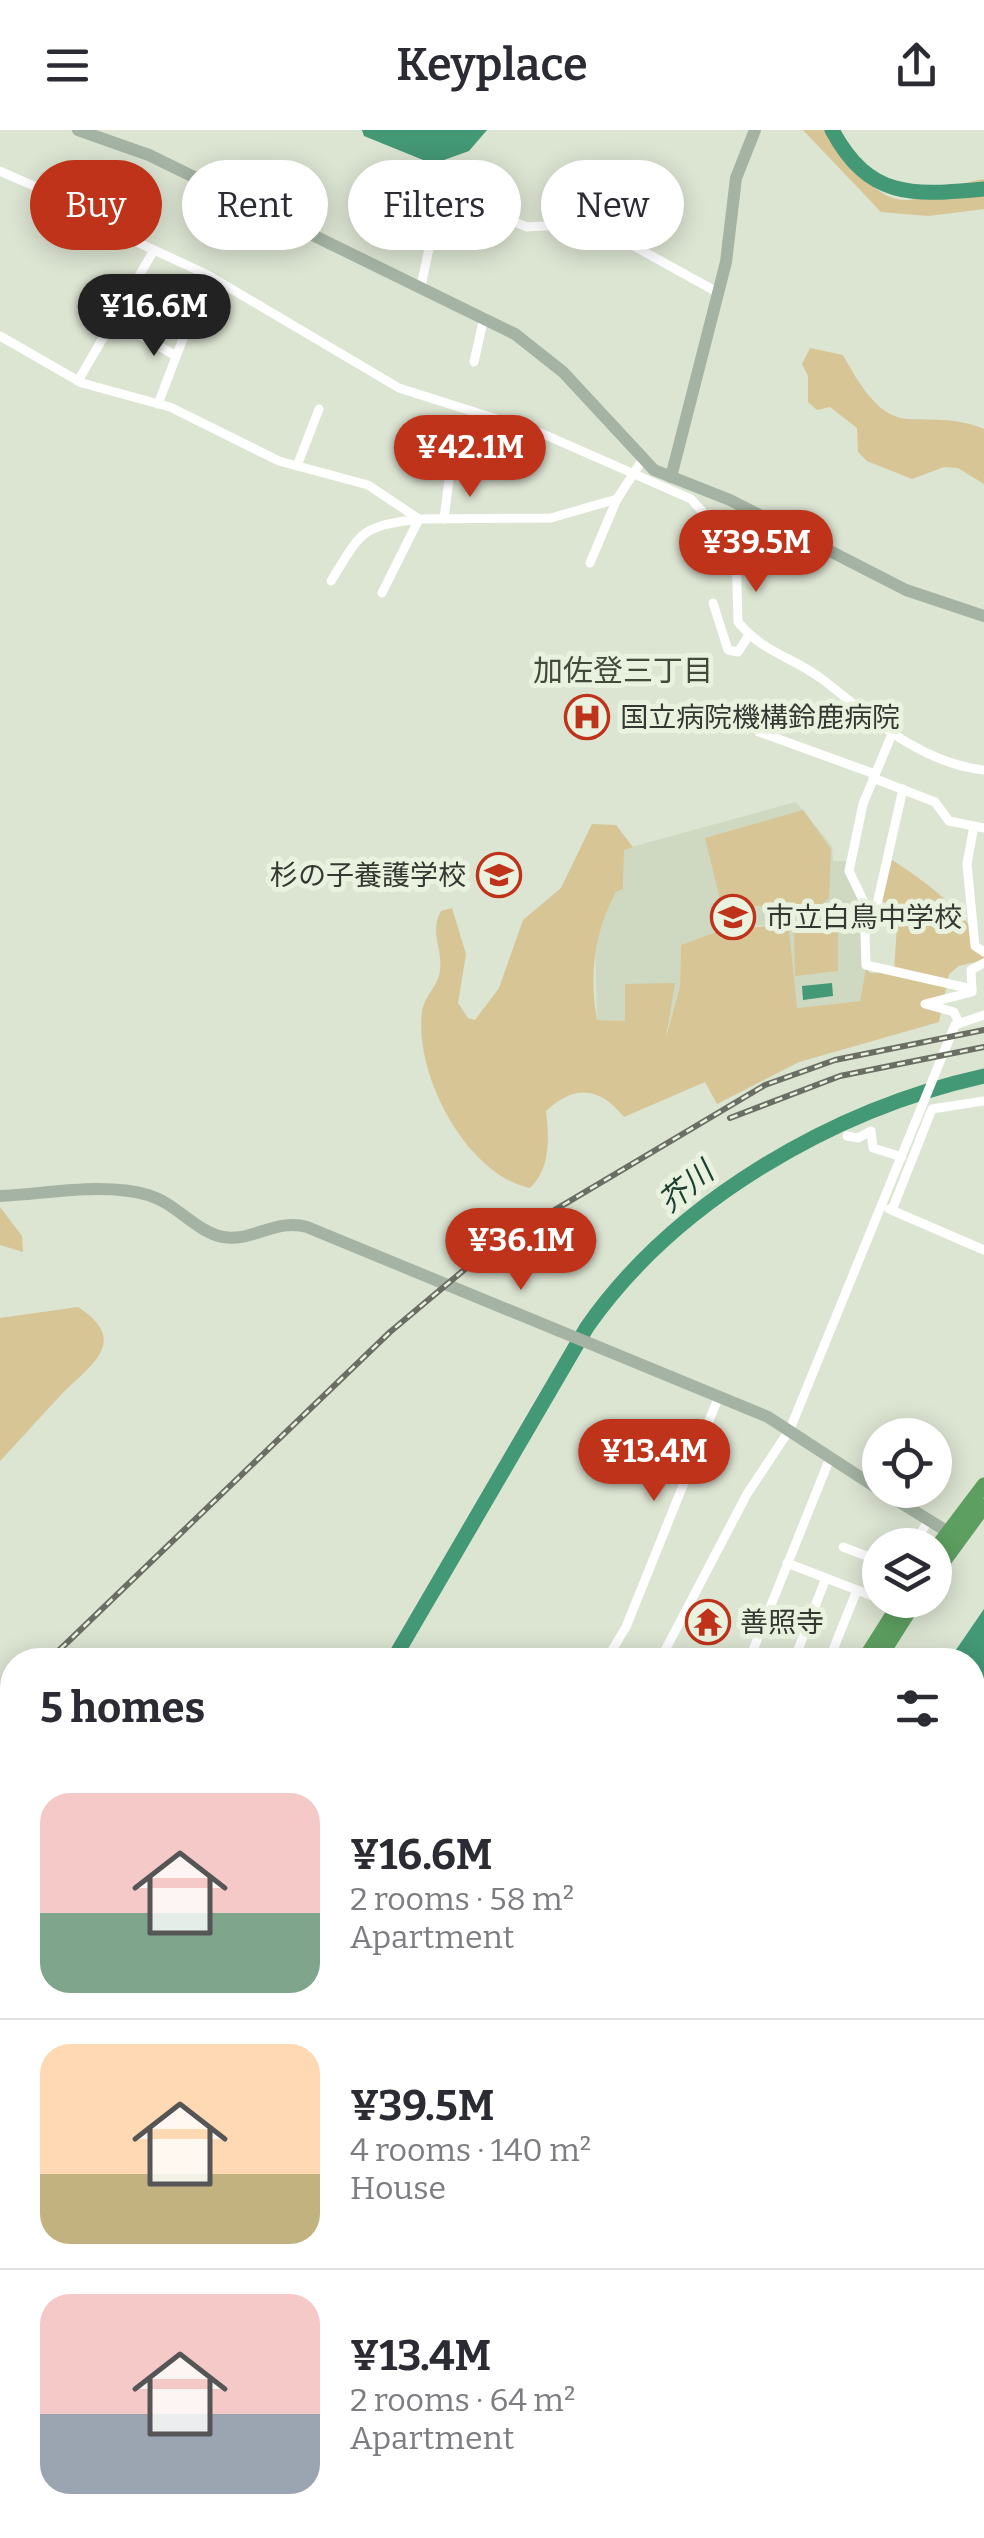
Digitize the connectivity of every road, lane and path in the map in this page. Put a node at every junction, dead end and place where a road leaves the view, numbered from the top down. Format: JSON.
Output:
{"nodes":[{"id":1,"x":78,"y":130,"type":"edge"},
{"id":2,"x":755,"y":130,"type":"edge"},
{"id":3,"x":0,"y":171,"type":"edge"},
{"id":4,"x":30,"y":186,"type":"edge"},
{"id":5,"x":521,"y":224,"type":"edge"},
{"id":6,"x":154,"y":250,"type":"joint"},
{"id":7,"x":429,"y":250,"type":"edge"},
{"id":8,"x":421,"y":286,"type":"junction"},
{"id":9,"x":106,"y":288,"type":"dead end"},
{"id":10,"x":717,"y":292,"type":"junction"},
{"id":11,"x":126,"y":300,"type":"junction"},
{"id":12,"x":484,"y":317,"type":"junction"},
{"id":13,"x":115,"y":320,"type":"junction"},
{"id":14,"x":0,"y":336,"type":"edge"},
{"id":15,"x":184,"y":336,"type":"dead end"},
{"id":16,"x":176,"y":356,"type":"junction"},
{"id":17,"x":474,"y":362,"type":"dead end"},
{"id":18,"x":78,"y":381,"type":"junction"},
{"id":19,"x":158,"y":404,"type":"junction"},
{"id":20,"x":319,"y":409,"type":"dead end"},
{"id":21,"x":643,"y":460,"type":"junction"},
{"id":22,"x":451,"y":462,"type":"dead end"},
{"id":23,"x":297,"y":466,"type":"junction"},
{"id":24,"x":631,"y":472,"type":"junction"},
{"id":25,"x":671,"y":477,"type":"junction"},
{"id":26,"x":616,"y":499,"type":"junction"},
{"id":27,"x":419,"y":519,"type":"junction"},
{"id":28,"x":444,"y":519,"type":"junction"},
{"id":29,"x":590,"y":562,"type":"dead end"},
{"id":30,"x":331,"y":581,"type":"dead end"},
{"id":31,"x":382,"y":593,"type":"dead end"},
{"id":32,"x":714,"y":603,"type":"dead end"},
{"id":33,"x":984,"y":616,"type":"edge"},
{"id":34,"x":749,"y":634,"type":"junction"},
{"id":35,"x":759,"y":732,"type":"dead end"},
{"id":36,"x":892,"y":734,"type":"junction"},
{"id":37,"x":984,"y":770,"type":"edge"},
{"id":38,"x":874,"y":776,"type":"junction"},
{"id":39,"x":904,"y":789,"type":"junction"},
{"id":40,"x":979,"y":827,"type":"edge"},
{"id":41,"x":866,"y":926,"type":"junction"},
{"id":42,"x":984,"y":952,"type":"edge"},
{"id":43,"x":984,"y":963,"type":"edge"},
{"id":44,"x":972,"y":989,"type":"junction"},
{"id":45,"x":984,"y":1015,"type":"edge"},
{"id":46,"x":958,"y":1022,"type":"junction"},
{"id":47,"x":984,"y":1101,"type":"edge"},
{"id":48,"x":847,"y":1136,"type":"dead end"},
{"id":49,"x":902,"y":1157,"type":"junction"},
{"id":50,"x":0,"y":1196,"type":"edge"},
{"id":51,"x":887,"y":1208,"type":"junction"},
{"id":52,"x":984,"y":1250,"type":"edge"},
{"id":53,"x":719,"y":1396,"type":"junction"},
{"id":54,"x":792,"y":1427,"type":"junction"},
{"id":55,"x":830,"y":1458,"type":"junction"},
{"id":56,"x":862,"y":1478,"type":"edge"},
{"id":57,"x":984,"y":1485,"type":"edge"},
{"id":58,"x":984,"y":1506,"type":"edge"},
{"id":59,"x":909,"y":1508,"type":"edge"},
{"id":60,"x":928,"y":1520,"type":"junction"},
{"id":61,"x":924,"y":1528,"type":"edge"},
{"id":62,"x":953,"y":1536,"type":"junction"},
{"id":63,"x":843,"y":1547,"type":"dead end"},
{"id":64,"x":862,"y":1554,"type":"edge"},
{"id":65,"x":788,"y":1562,"type":"junction"},
{"id":66,"x":826,"y":1578,"type":"junction"},
{"id":67,"x":857,"y":1590,"type":"junction"},
{"id":68,"x":862,"y":1592,"type":"edge"},
{"id":69,"x":891,"y":1618,"type":"edge"},
{"id":70,"x":905,"y":1618,"type":"edge"},
{"id":71,"x":614,"y":1648,"type":"edge"},
{"id":72,"x":666,"y":1648,"type":"edge"},
{"id":73,"x":753,"y":1648,"type":"edge"},
{"id":74,"x":799,"y":1648,"type":"edge"},
{"id":75,"x":834,"y":1648,"type":"edge"},
{"id":76,"x":872,"y":1648,"type":"edge"},
{"id":77,"x":886,"y":1648,"type":"edge"}],
"edges":[{"from":1,"to":8,"type":"street"},
{"from":2,"to":10,"type":"street"},
{"from":3,"to":4,"type":"street"},
{"from":5,"to":10,"type":"street"},
{"from":6,"to":11,"type":"street"},
{"from":6,"to":24,"type":"street"},
{"from":7,"to":8,"type":"street"},
{"from":8,"to":12,"type":"street"},
{"from":9,"to":11,"type":"street"},
{"from":10,"to":25,"type":"street"},
{"from":11,"to":13,"type":"street"},
{"from":12,"to":17,"type":"street"},
{"from":12,"to":21,"type":"street"},
{"from":13,"to":16,"type":"street"},
{"from":13,"to":18,"type":"street"},
{"from":14,"to":18,"type":"street"},
{"from":15,"to":16,"type":"street"},
{"from":16,"to":19,"type":"street"},
{"from":18,"to":19,"type":"street"},
{"from":19,"to":23,"type":"street"},
{"from":20,"to":23,"type":"street"},
{"from":21,"to":24,"type":"street"},
{"from":21,"to":25,"type":"street"},
{"from":22,"to":28,"type":"street"},
{"from":23,"to":27,"type":"street"},
{"from":24,"to":26,"type":"street"},
{"from":24,"to":34,"type":"street"},
{"from":25,"to":33,"type":"street"},
{"from":26,"to":28,"type":"street"},
{"from":26,"to":29,"type":"street"},
{"from":27,"to":28,"type":"street"},
{"from":27,"to":30,"type":"street"},
{"from":27,"to":31,"type":"street"},
{"from":32,"to":34,"type":"street"},
{"from":34,"to":36,"type":"street"},
{"from":35,"to":38,"type":"street"},
{"from":36,"to":37,"type":"street"},
{"from":36,"to":38,"type":"street"},
{"from":38,"to":39,"type":"street"},
{"from":38,"to":41,"type":"street"},
{"from":39,"to":40,"type":"street"},
{"from":39,"to":41,"type":"street"},
{"from":40,"to":42,"type":"street"},
{"from":41,"to":44,"type":"street"},
{"from":43,"to":44,"type":"street"},
{"from":44,"to":46,"type":"street"},
{"from":45,"to":46,"type":"street"},
{"from":46,"to":49,"type":"street"},
{"from":47,"to":51,"type":"street"},
{"from":48,"to":49,"type":"street"},
{"from":49,"to":51,"type":"street"},
{"from":50,"to":53,"type":"street"},
{"from":51,"to":52,"type":"street"},
{"from":51,"to":54,"type":"street"},
{"from":53,"to":54,"type":"street"},
{"from":53,"to":71,"type":"street"},
{"from":54,"to":55,"type":"street"},
{"from":54,"to":72,"type":"street"},
{"from":55,"to":56,"type":"street"},
{"from":55,"to":65,"type":"street"},
{"from":57,"to":62,"type":"highway"},
{"from":58,"to":62,"type":"highway"},
{"from":59,"to":60,"type":"street"},
{"from":60,"to":61,"type":"street"},
{"from":60,"to":62,"type":"street"},
{"from":63,"to":64,"type":"street"},
{"from":65,"to":66,"type":"street"},
{"from":65,"to":73,"type":"street"},
{"from":66,"to":67,"type":"street"},
{"from":66,"to":74,"type":"street"},
{"from":67,"to":68,"type":"street"},
{"from":67,"to":75,"type":"street"},
{"from":69,"to":76,"type":"highway"},
{"from":70,"to":77,"type":"highway"}]}
